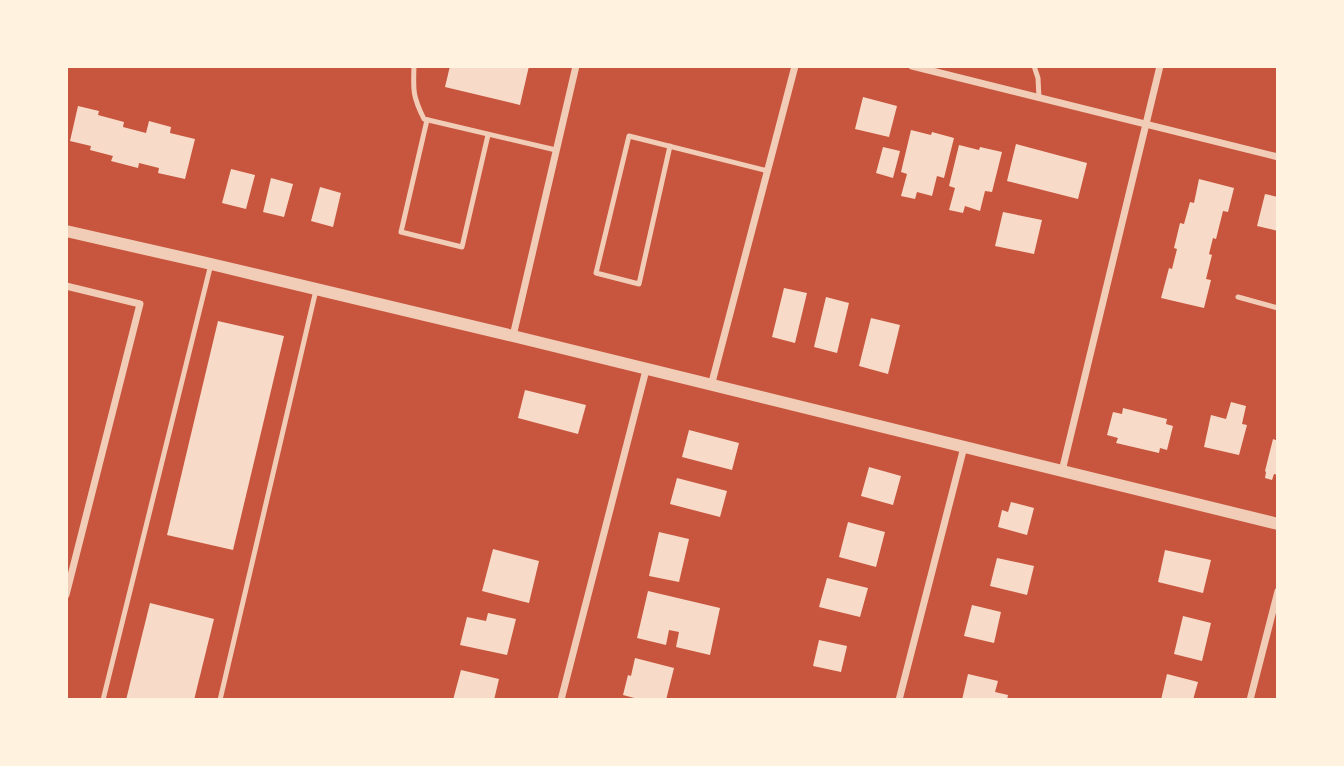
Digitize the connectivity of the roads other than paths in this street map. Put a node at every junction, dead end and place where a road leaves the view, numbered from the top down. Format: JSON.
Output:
{"nodes":[{"id":1,"x":414,"y":66,"type":"edge"},
{"id":2,"x":576,"y":66,"type":"edge"},
{"id":3,"x":795,"y":66,"type":"edge"},
{"id":4,"x":912,"y":66,"type":"edge"},
{"id":5,"x":1034,"y":66,"type":"edge"},
{"id":6,"x":1160,"y":66,"type":"edge"},
{"id":7,"x":1039,"y":98,"type":"junction"},
{"id":8,"x":427,"y":120,"type":"junction"},
{"id":9,"x":1146,"y":124,"type":"junction"},
{"id":10,"x":488,"y":135,"type":"junction"},
{"id":11,"x":670,"y":146,"type":"junction"},
{"id":12,"x":556,"y":150,"type":"junction"},
{"id":13,"x":1278,"y":157,"type":"edge"},
{"id":14,"x":768,"y":171,"type":"junction"},
{"id":15,"x":66,"y":231,"type":"edge"},
{"id":16,"x":211,"y":264,"type":"junction"},
{"id":17,"x":66,"y":286,"type":"edge"},
{"id":18,"x":316,"y":289,"type":"junction"},
{"id":19,"x":1238,"y":297,"type":"dead end"},
{"id":20,"x":1278,"y":308,"type":"edge"},
{"id":21,"x":513,"y":336,"type":"junction"},
{"id":22,"x":646,"y":370,"type":"junction"},
{"id":23,"x":711,"y":386,"type":"junction"},
{"id":24,"x":964,"y":447,"type":"junction"},
{"id":25,"x":1062,"y":471,"type":"junction"},
{"id":26,"x":1278,"y":524,"type":"edge"},
{"id":27,"x":1278,"y":592,"type":"edge"},
{"id":28,"x":66,"y":595,"type":"edge"},
{"id":29,"x":103,"y":699,"type":"edge"},
{"id":30,"x":220,"y":699,"type":"edge"},
{"id":31,"x":561,"y":699,"type":"edge"},
{"id":32,"x":900,"y":699,"type":"edge"},
{"id":33,"x":1250,"y":699,"type":"edge"}],
"edges":[{"from":1,"to":8,"type":"lane"},
{"from":2,"to":12,"type":"street"},
{"from":3,"to":14,"type":"street"},
{"from":4,"to":7,"type":"street"},
{"from":5,"to":7,"type":"lane"},
{"from":6,"to":9,"type":"street"},
{"from":7,"to":9,"type":"street"},
{"from":8,"to":10,"type":"lane"},
{"from":8,"to":10,"type":"lane"},
{"from":9,"to":13,"type":"street"},
{"from":9,"to":25,"type":"street"},
{"from":10,"to":12,"type":"lane"},
{"from":11,"to":11,"type":"lane"},
{"from":11,"to":14,"type":"lane"},
{"from":12,"to":21,"type":"street"},
{"from":14,"to":23,"type":"street"},
{"from":15,"to":16,"type":"street"},
{"from":16,"to":18,"type":"street"},
{"from":16,"to":29,"type":"lane"},
{"from":17,"to":28,"type":"street"},
{"from":18,"to":21,"type":"street"},
{"from":18,"to":30,"type":"lane"},
{"from":19,"to":20,"type":"lane"},
{"from":21,"to":22,"type":"street"},
{"from":22,"to":23,"type":"street"},
{"from":22,"to":31,"type":"street"},
{"from":23,"to":24,"type":"street"},
{"from":24,"to":25,"type":"street"},
{"from":24,"to":32,"type":"street"},
{"from":25,"to":26,"type":"street"},
{"from":27,"to":33,"type":"street"}]}
